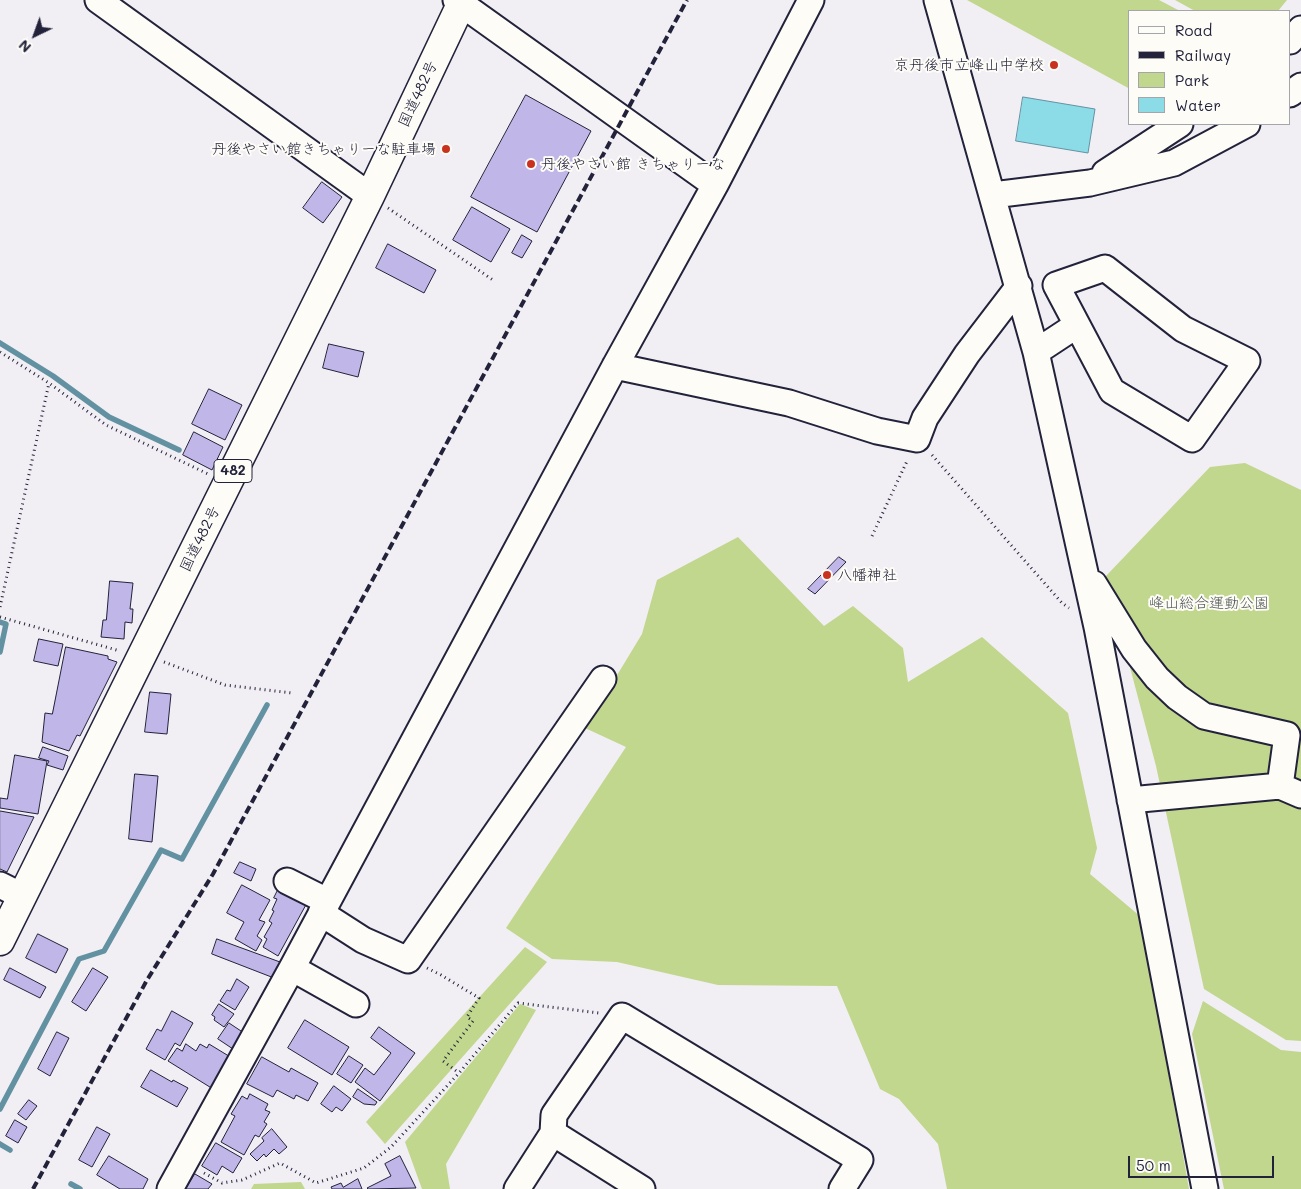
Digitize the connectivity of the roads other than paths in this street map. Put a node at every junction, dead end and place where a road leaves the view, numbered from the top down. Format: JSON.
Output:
{"nodes":[{"id":1,"x":98,"y":0,"type":"edge"},
{"id":2,"x":811,"y":0,"type":"edge"},
{"id":3,"x":937,"y":0,"type":"edge"},
{"id":4,"x":469,"y":4,"type":"edge"},
{"id":5,"x":1301,"y":29,"type":"edge"},
{"id":6,"x":1291,"y":40,"type":"edge"},
{"id":7,"x":1178,"y":125,"type":"edge"},
{"id":8,"x":1245,"y":125,"type":"edge"},
{"id":9,"x":1090,"y":183,"type":"junction"},
{"id":10,"x":716,"y":185,"type":"junction"},
{"id":11,"x":993,"y":195,"type":"junction"},
{"id":12,"x":370,"y":196,"type":"junction"},
{"id":13,"x":1019,"y":286,"type":"junction"},
{"id":14,"x":1077,"y":325,"type":"junction"},
{"id":15,"x":1036,"y":352,"type":"junction"},
{"id":16,"x":615,"y":366,"type":"junction"},
{"id":17,"x":1084,"y":567,"type":"junction"},
{"id":18,"x":603,"y":680,"type":"dead end"},
{"id":19,"x":1291,"y":790,"type":"edge"},
{"id":20,"x":1130,"y":800,"type":"junction"},
{"id":21,"x":287,"y":881,"type":"dead end"},
{"id":22,"x":324,"y":907,"type":"junction"},
{"id":23,"x":7,"y":911,"type":"edge"},
{"id":24,"x":292,"y":968,"type":"junction"},
{"id":25,"x":356,"y":1004,"type":"dead end"},
{"id":26,"x":553,"y":1134,"type":"junction"},
{"id":27,"x":170,"y":1189,"type":"edge"},
{"id":28,"x":517,"y":1189,"type":"edge"},
{"id":29,"x":642,"y":1189,"type":"edge"},
{"id":30,"x":842,"y":1189,"type":"edge"},
{"id":31,"x":1205,"y":1189,"type":"edge"}],
"edges":[{"from":1,"to":12,"type":"street"},
{"from":2,"to":10,"type":"street"},
{"from":3,"to":11,"type":"street"},
{"from":4,"to":10,"type":"street"},
{"from":4,"to":12,"type":"highway","name":"国道482号","number":"482"},
{"from":5,"to":6,"type":"street"},
{"from":7,"to":9,"type":"street"},
{"from":8,"to":9,"type":"street"},
{"from":9,"to":11,"type":"street"},
{"from":10,"to":16,"type":"street"},
{"from":11,"to":13,"type":"street"},
{"from":12,"to":23,"type":"highway","name":"国道482号","number":"482"},
{"from":13,"to":15,"type":"street"},
{"from":13,"to":16,"type":"street"},
{"from":14,"to":14,"type":"street"},
{"from":14,"to":15,"type":"street"},
{"from":15,"to":17,"type":"street"},
{"from":16,"to":22,"type":"street"},
{"from":17,"to":19,"type":"street"},
{"from":17,"to":20,"type":"street"},
{"from":18,"to":22,"type":"street"},
{"from":19,"to":20,"type":"street"},
{"from":20,"to":31,"type":"street"},
{"from":21,"to":22,"type":"street"},
{"from":22,"to":24,"type":"street"},
{"from":24,"to":25,"type":"street"},
{"from":24,"to":27,"type":"street"},
{"from":26,"to":28,"type":"street"},
{"from":26,"to":29,"type":"street"},
{"from":26,"to":30,"type":"street"}]}
